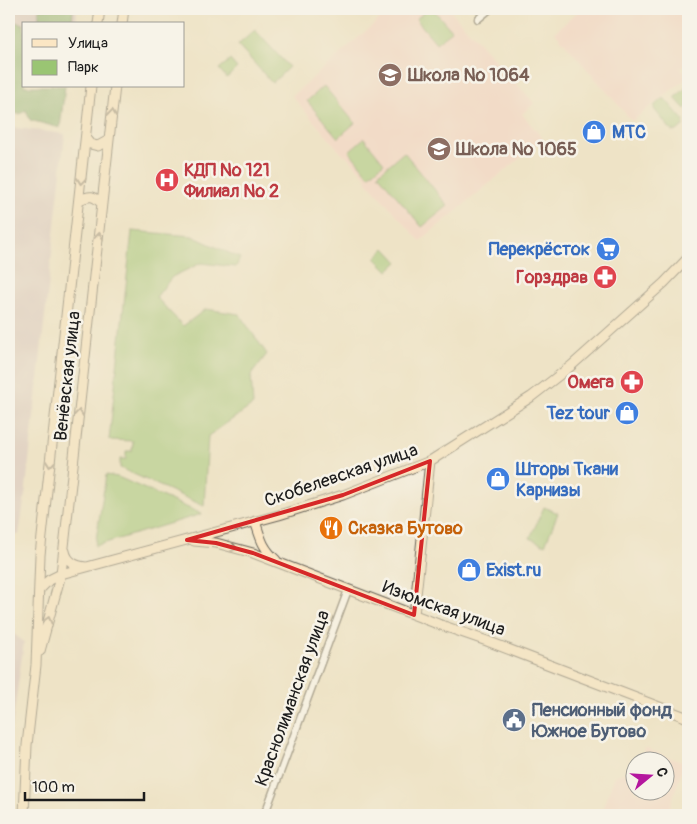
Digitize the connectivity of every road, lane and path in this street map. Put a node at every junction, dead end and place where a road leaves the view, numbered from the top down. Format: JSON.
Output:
{"nodes":[{"id":1,"x":100,"y":9,"type":"edge"},
{"id":2,"x":124,"y":9,"type":"edge"},
{"id":3,"x":490,"y":9,"type":"edge"},
{"id":4,"x":478,"y":19,"type":"dead end"},
{"id":5,"x":98,"y":22,"type":"edge"},
{"id":6,"x":122,"y":22,"type":"edge"},
{"id":7,"x":91,"y":88,"type":"edge"},
{"id":8,"x":115,"y":88,"type":"edge"},
{"id":9,"x":86,"y":139,"type":"junction"},
{"id":10,"x":109,"y":140,"type":"junction"},
{"id":11,"x":79,"y":200,"type":"junction"},
{"id":12,"x":102,"y":204,"type":"junction"},
{"id":13,"x":688,"y":258,"type":"edge"},
{"id":14,"x":430,"y":461,"type":"junction"},
{"id":15,"x":255,"y":521,"type":"junction"},
{"id":16,"x":187,"y":540,"type":"junction"},
{"id":17,"x":64,"y":548,"type":"junction"},
{"id":18,"x":40,"y":555,"type":"junction"},
{"id":19,"x":279,"y":563,"type":"junction"},
{"id":20,"x":89,"y":567,"type":"junction"},
{"id":21,"x":61,"y":574,"type":"junction"},
{"id":22,"x":39,"y":590,"type":"junction"},
{"id":23,"x":348,"y":590,"type":"junction"},
{"id":24,"x":414,"y":615,"type":"junction"},
{"id":25,"x":36,"y":665,"type":"junction"},
{"id":26,"x":688,"y":718,"type":"edge"},
{"id":27,"x":24,"y":815,"type":"edge"},
{"id":28,"x":263,"y":815,"type":"edge"}],
"edges":[{"from":1,"to":5,"type":"street"},
{"from":2,"to":6,"type":"street"},
{"from":3,"to":4,"type":"street"},
{"from":7,"to":9,"type":"street","name":"Венёвская улица"},
{"from":10,"to":8,"type":"street","name":"Венёвская улица","one_way":true},
{"from":9,"to":10,"type":"street"},
{"from":9,"to":11,"type":"street","name":"Венёвская улица","one_way":true},
{"from":10,"to":12,"type":"street","name":"Венёвская улица"},
{"from":11,"to":12,"type":"street"},
{"from":11,"to":18,"type":"street","name":"Венёвская улица","one_way":true},
{"from":17,"to":12,"type":"street","name":"Венёвская улица","one_way":true},
{"from":13,"to":14,"type":"street","name":"Скобелевская улица"},
{"from":14,"to":15,"type":"street","name":"Скобелевская улица"},
{"from":14,"to":24,"type":"street"},
{"from":15,"to":16,"type":"street","name":"Скобелевская улица"},
{"from":15,"to":19,"type":"street"},
{"from":16,"to":19,"type":"street","name":"Изюмская улица","one_way":true},
{"from":16,"to":20,"type":"street","name":"Скобелевская улица"},
{"from":17,"to":20,"type":"street"},
{"from":17,"to":21,"type":"street","name":"Венёвская улица"},
{"from":18,"to":21,"type":"street"},
{"from":18,"to":22,"type":"street","name":"Венёвская улица"},
{"from":19,"to":23,"type":"street","name":"Изюмская улица"},
{"from":20,"to":21,"type":"street","name":"Скобелевская улица"},
{"from":21,"to":22,"type":"street"},
{"from":25,"to":21,"type":"street","name":"Венёвская улица","one_way":true},
{"from":22,"to":25,"type":"street","name":"Венёвская улица"},
{"from":23,"to":24,"type":"street","name":"Изюмская улица"},
{"from":23,"to":28,"type":"street","name":"Краснолиманская улица"},
{"from":24,"to":26,"type":"street","name":"Изюмская улица"},
{"from":25,"to":27,"type":"street","name":"Венёвская улица"}]}
